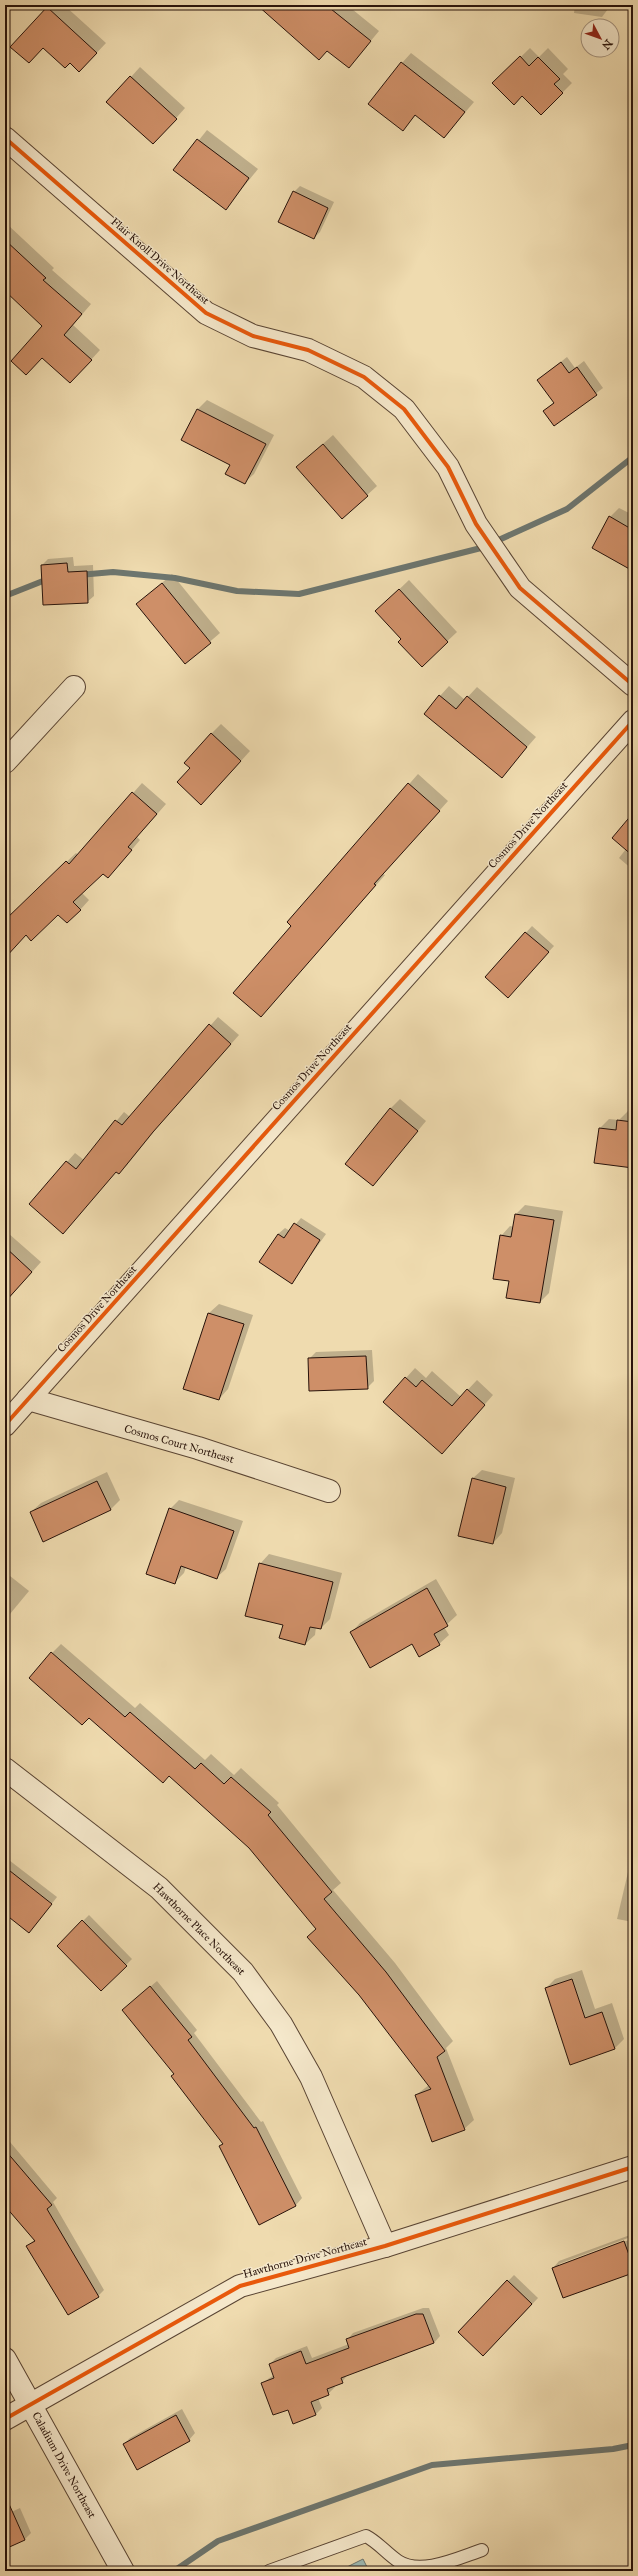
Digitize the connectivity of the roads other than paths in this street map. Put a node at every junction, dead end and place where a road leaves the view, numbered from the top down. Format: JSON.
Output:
{"nodes":[{"id":1,"x":5,"y":138,"type":"edge"},
{"id":2,"x":633,"y":685,"type":"edge"},
{"id":3,"x":74,"y":687,"type":"dead end"},
{"id":4,"x":633,"y":721,"type":"edge"},
{"id":5,"x":6,"y":759,"type":"edge"},
{"id":6,"x":28,"y":1399,"type":"junction"},
{"id":7,"x":5,"y":1425,"type":"edge"},
{"id":8,"x":330,"y":1491,"type":"dead end"},
{"id":9,"x":5,"y":1769,"type":"edge"},
{"id":10,"x":633,"y":2167,"type":"edge"},
{"id":11,"x":385,"y":2246,"type":"junction"},
{"id":12,"x":5,"y":2359,"type":"edge"},
{"id":13,"x":31,"y":2406,"type":"junction"},
{"id":14,"x":5,"y":2420,"type":"edge"},
{"id":15,"x":482,"y":2550,"type":"dead end"},
{"id":16,"x":123,"y":2571,"type":"edge"},
{"id":17,"x":269,"y":2571,"type":"edge"}],
"edges":[{"from":1,"to":2,"type":"street","name":"Flair Knoll Drive Northeast"},
{"from":3,"to":5,"type":"street"},
{"from":4,"to":6,"type":"street","name":"Cosmos Drive Northeast"},
{"from":6,"to":7,"type":"street","name":"Cosmos Drive Northeast"},
{"from":6,"to":8,"type":"street","name":"Cosmos Court Northeast"},
{"from":9,"to":11,"type":"street","name":"Hawthorne Place Northeast"},
{"from":10,"to":11,"type":"street","name":"Hawthorne Drive Northeast"},
{"from":11,"to":13,"type":"street","name":"Hawthorne Drive Northeast"},
{"from":12,"to":13,"type":"street","name":"Caladium Drive Northeast"},
{"from":13,"to":14,"type":"street","name":"Hawthorne Drive Northeast"},
{"from":13,"to":16,"type":"street","name":"Caladium Drive Northeast"},
{"from":15,"to":17,"type":"lane"}]}
